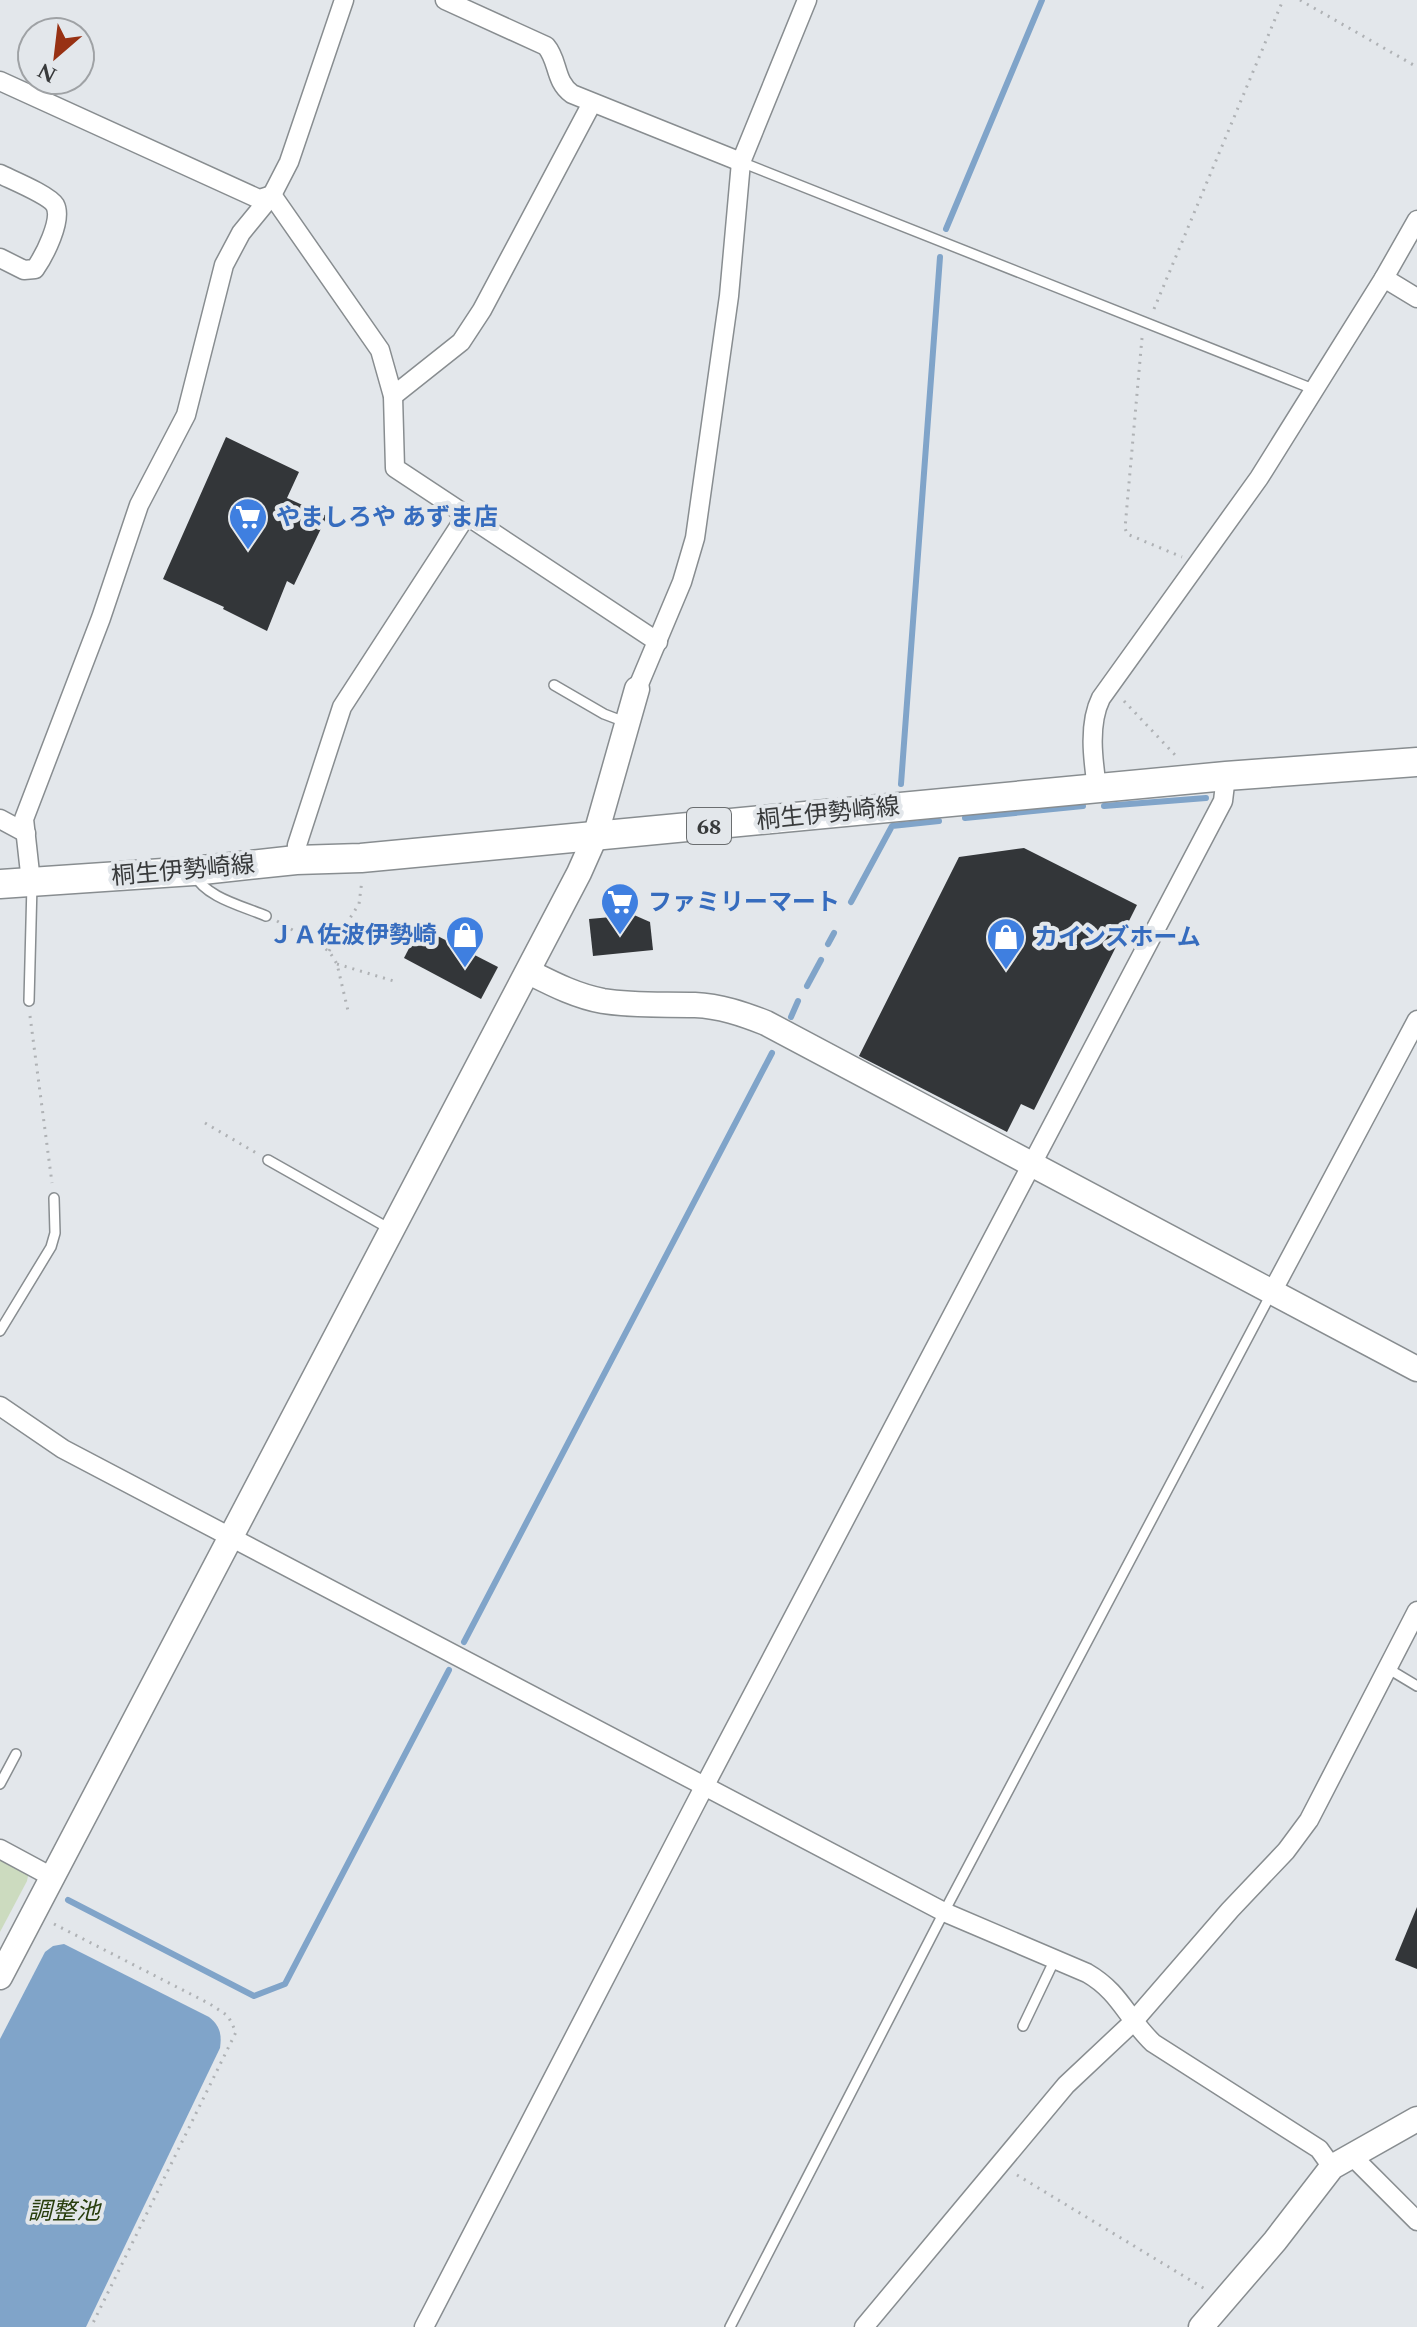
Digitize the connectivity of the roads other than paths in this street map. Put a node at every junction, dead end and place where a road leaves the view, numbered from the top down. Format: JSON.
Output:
{"nodes":[{"id":1,"x":344,"y":0,"type":"edge"},
{"id":2,"x":445,"y":0,"type":"edge"},
{"id":3,"x":807,"y":0,"type":"edge"},
{"id":4,"x":0,"y":81,"type":"edge"},
{"id":5,"x":592,"y":103,"type":"junction"},
{"id":6,"x":741,"y":162,"type":"junction"},
{"id":7,"x":0,"y":174,"type":"edge"},
{"id":8,"x":272,"y":195,"type":"junction"},
{"id":9,"x":1417,"y":220,"type":"edge"},
{"id":10,"x":0,"y":258,"type":"edge"},
{"id":11,"x":1384,"y":278,"type":"junction"},
{"id":12,"x":1417,"y":298,"type":"edge"},
{"id":13,"x":1313,"y":389,"type":"junction"},
{"id":14,"x":393,"y":396,"type":"junction"},
{"id":15,"x":466,"y":516,"type":"junction"},
{"id":16,"x":658,"y":642,"type":"junction"},
{"id":17,"x":554,"y":685,"type":"dead end"},
{"id":18,"x":637,"y":689,"type":"joint"},
{"id":19,"x":627,"y":723,"type":"junction"},
{"id":20,"x":1417,"y":762,"type":"edge"},
{"id":21,"x":1226,"y":776,"type":"junction"},
{"id":22,"x":1097,"y":788,"type":"junction"},
{"id":23,"x":0,"y":819,"type":"edge"},
{"id":24,"x":26,"y":833,"type":"junction"},
{"id":25,"x":595,"y":837,"type":"junction"},
{"id":26,"x":296,"y":860,"type":"junction"},
{"id":27,"x":193,"y":871,"type":"junction"},
{"id":28,"x":31,"y":882,"type":"junction"},
{"id":29,"x":0,"y":884,"type":"edge"},
{"id":30,"x":266,"y":916,"type":"road end"},
{"id":31,"x":529,"y":972,"type":"junction"},
{"id":32,"x":29,"y":1001,"type":"road end"},
{"id":33,"x":1417,"y":1020,"type":"edge"},
{"id":34,"x":268,"y":1160,"type":"road end"},
{"id":35,"x":1032,"y":1163,"type":"junction"},
{"id":36,"x":54,"y":1198,"type":"road end"},
{"id":37,"x":393,"y":1230,"type":"junction"},
{"id":38,"x":1272,"y":1292,"type":"junction"},
{"id":39,"x":0,"y":1331,"type":"edge"},
{"id":40,"x":1417,"y":1369,"type":"edge"},
{"id":41,"x":0,"y":1406,"type":"edge"},
{"id":42,"x":231,"y":1538,"type":"junction"},
{"id":43,"x":1417,"y":1611,"type":"edge"},
{"id":44,"x":1387,"y":1668,"type":"junction"},
{"id":45,"x":1417,"y":1686,"type":"edge"},
{"id":46,"x":16,"y":1754,"type":"dead end"},
{"id":47,"x":0,"y":1784,"type":"edge"},
{"id":48,"x":704,"y":1787,"type":"junction"},
{"id":49,"x":0,"y":1849,"type":"edge"},
{"id":50,"x":52,"y":1877,"type":"junction"},
{"id":51,"x":944,"y":1912,"type":"junction"},
{"id":52,"x":1055,"y":1959,"type":"junction"},
{"id":53,"x":0,"y":1977,"type":"edge"},
{"id":54,"x":1132,"y":2023,"type":"junction"},
{"id":55,"x":1023,"y":2026,"type":"dead end"},
{"id":56,"x":1417,"y":2119,"type":"edge"},
{"id":57,"x":1342,"y":2162,"type":"junction"},
{"id":58,"x":1417,"y":2221,"type":"edge"},
{"id":59,"x":424,"y":2327,"type":"edge"},
{"id":60,"x":730,"y":2327,"type":"edge"},
{"id":61,"x":864,"y":2327,"type":"edge"},
{"id":62,"x":1201,"y":2327,"type":"edge"}],
"edges":[{"from":1,"to":8,"type":"street"},
{"from":2,"to":5,"type":"street"},
{"from":3,"to":6,"type":"street"},
{"from":4,"to":8,"type":"street"},
{"from":5,"to":6,"type":"street"},
{"from":5,"to":14,"type":"street"},
{"from":6,"to":13,"type":"lane"},
{"from":6,"to":16,"type":"street"},
{"from":7,"to":10,"type":"street"},
{"from":8,"to":14,"type":"street"},
{"from":8,"to":24,"type":"street"},
{"from":9,"to":11,"type":"street"},
{"from":11,"to":12,"type":"street"},
{"from":11,"to":13,"type":"street"},
{"from":13,"to":22,"type":"street"},
{"from":14,"to":15,"type":"street"},
{"from":15,"to":16,"type":"street"},
{"from":15,"to":26,"type":"street"},
{"from":16,"to":18,"type":"street"},
{"from":17,"to":19,"type":"lane"},
{"from":18,"to":19,"type":"street"},
{"from":19,"to":25,"type":"street"},
{"from":20,"to":21,"type":"main road","name":"桐生伊勢崎線","number":"68"},
{"from":21,"to":22,"type":"main road","name":"桐生伊勢崎線","number":"68"},
{"from":21,"to":35,"type":"street"},
{"from":22,"to":25,"type":"main road","name":"桐生伊勢崎線","number":"68"},
{"from":23,"to":24,"type":"street"},
{"from":24,"to":28,"type":"street"},
{"from":25,"to":26,"type":"main road","name":"桐生伊勢崎線","number":"68"},
{"from":25,"to":31,"type":"street"},
{"from":26,"to":27,"type":"main road","name":"桐生伊勢崎線","number":"68"},
{"from":27,"to":28,"type":"main road","name":"桐生伊勢崎線","number":"68"},
{"from":27,"to":30,"type":"lane"},
{"from":28,"to":29,"type":"main road","name":"桐生伊勢崎線","number":"68"},
{"from":28,"to":32,"type":"lane"},
{"from":31,"to":35,"type":"street"},
{"from":31,"to":37,"type":"street"},
{"from":33,"to":38,"type":"street"},
{"from":34,"to":37,"type":"lane"},
{"from":35,"to":38,"type":"street"},
{"from":35,"to":48,"type":"street"},
{"from":36,"to":39,"type":"lane"},
{"from":37,"to":42,"type":"street"},
{"from":38,"to":40,"type":"street"},
{"from":38,"to":51,"type":"lane"},
{"from":41,"to":42,"type":"street"},
{"from":42,"to":48,"type":"street"},
{"from":42,"to":50,"type":"street"},
{"from":43,"to":44,"type":"street"},
{"from":44,"to":45,"type":"lane"},
{"from":44,"to":54,"type":"street"},
{"from":46,"to":47,"type":"lane"},
{"from":48,"to":51,"type":"street"},
{"from":48,"to":59,"type":"street"},
{"from":49,"to":50,"type":"street"},
{"from":50,"to":53,"type":"street"},
{"from":51,"to":52,"type":"street"},
{"from":51,"to":60,"type":"lane"},
{"from":52,"to":54,"type":"street"},
{"from":52,"to":55,"type":"lane"},
{"from":54,"to":57,"type":"street"},
{"from":54,"to":61,"type":"street"},
{"from":56,"to":57,"type":"street"},
{"from":57,"to":58,"type":"street"},
{"from":57,"to":62,"type":"street"}]}
